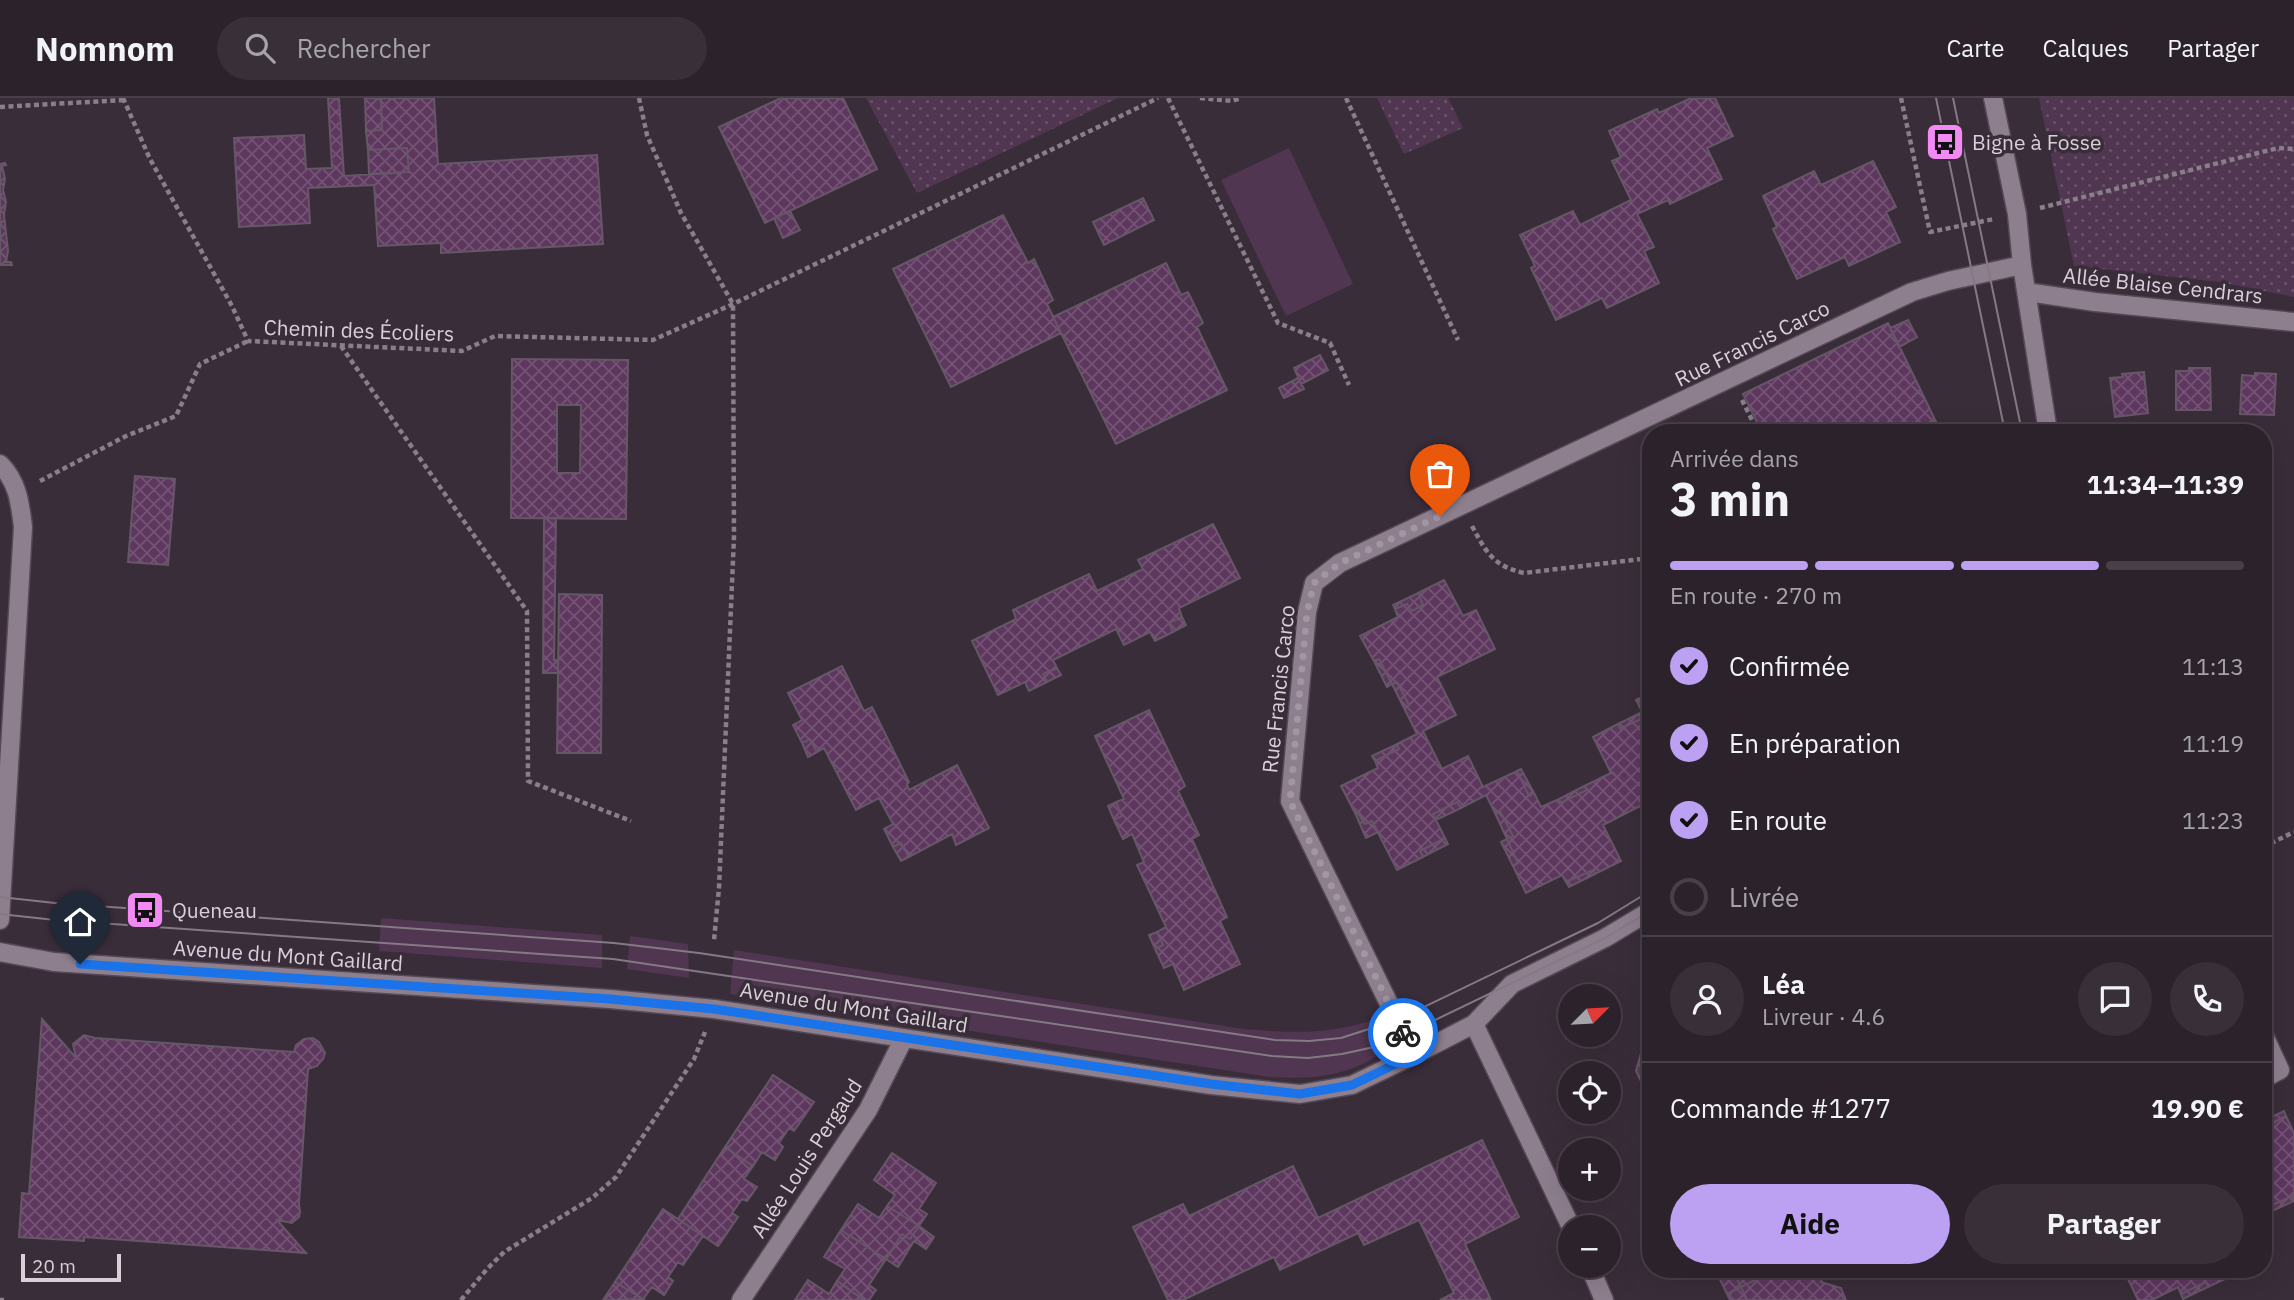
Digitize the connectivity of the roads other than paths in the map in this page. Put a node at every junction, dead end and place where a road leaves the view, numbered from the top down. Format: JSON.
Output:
{"nodes":[{"id":1,"x":1993,"y":98,"type":"edge"},
{"id":2,"x":2022,"y":265,"type":"junction"},
{"id":3,"x":2026,"y":292,"type":"junction"},
{"id":4,"x":2294,"y":322,"type":"edge"},
{"id":5,"x":2047,"y":424,"type":"edge"},
{"id":6,"x":0,"y":464,"type":"edge"},
{"id":7,"x":1642,"y":916,"type":"edge"},
{"id":8,"x":0,"y":920,"type":"edge"},
{"id":9,"x":0,"y":953,"type":"edge"},
{"id":10,"x":1474,"y":1024,"type":"junction"},
{"id":11,"x":904,"y":1038,"type":"junction"},
{"id":12,"x":2272,"y":1053,"type":"edge"},
{"id":13,"x":1414,"y":1055,"type":"junction"},
{"id":14,"x":2272,"y":1074,"type":"edge"},
{"id":15,"x":1565,"y":1215,"type":"edge"},
{"id":16,"x":1595,"y":1278,"type":"edge"},
{"id":17,"x":741,"y":1300,"type":"edge"},
{"id":18,"x":1604,"y":1300,"type":"edge"}],
"edges":[{"from":1,"to":2,"type":"street"},
{"from":2,"to":3,"type":"street"},
{"from":2,"to":13,"type":"street","name":"Rue Francis Carco"},
{"from":3,"to":4,"type":"street","name":"Allée Blaise Cendrars"},
{"from":3,"to":5,"type":"street"},
{"from":6,"to":8,"type":"street"},
{"from":7,"to":10,"type":"street","name":"Avenue du Mont Gaillard"},
{"from":9,"to":11,"type":"street","name":"Avenue du Mont Gaillard"},
{"from":10,"to":13,"type":"street","name":"Avenue du Mont Gaillard"},
{"from":10,"to":15,"type":"street"},
{"from":11,"to":13,"type":"street","name":"Avenue du Mont Gaillard"},
{"from":11,"to":17,"type":"street","name":"Allée Louis Pergaud"},
{"from":12,"to":14,"type":"street"},
{"from":16,"to":18,"type":"street"}]}
